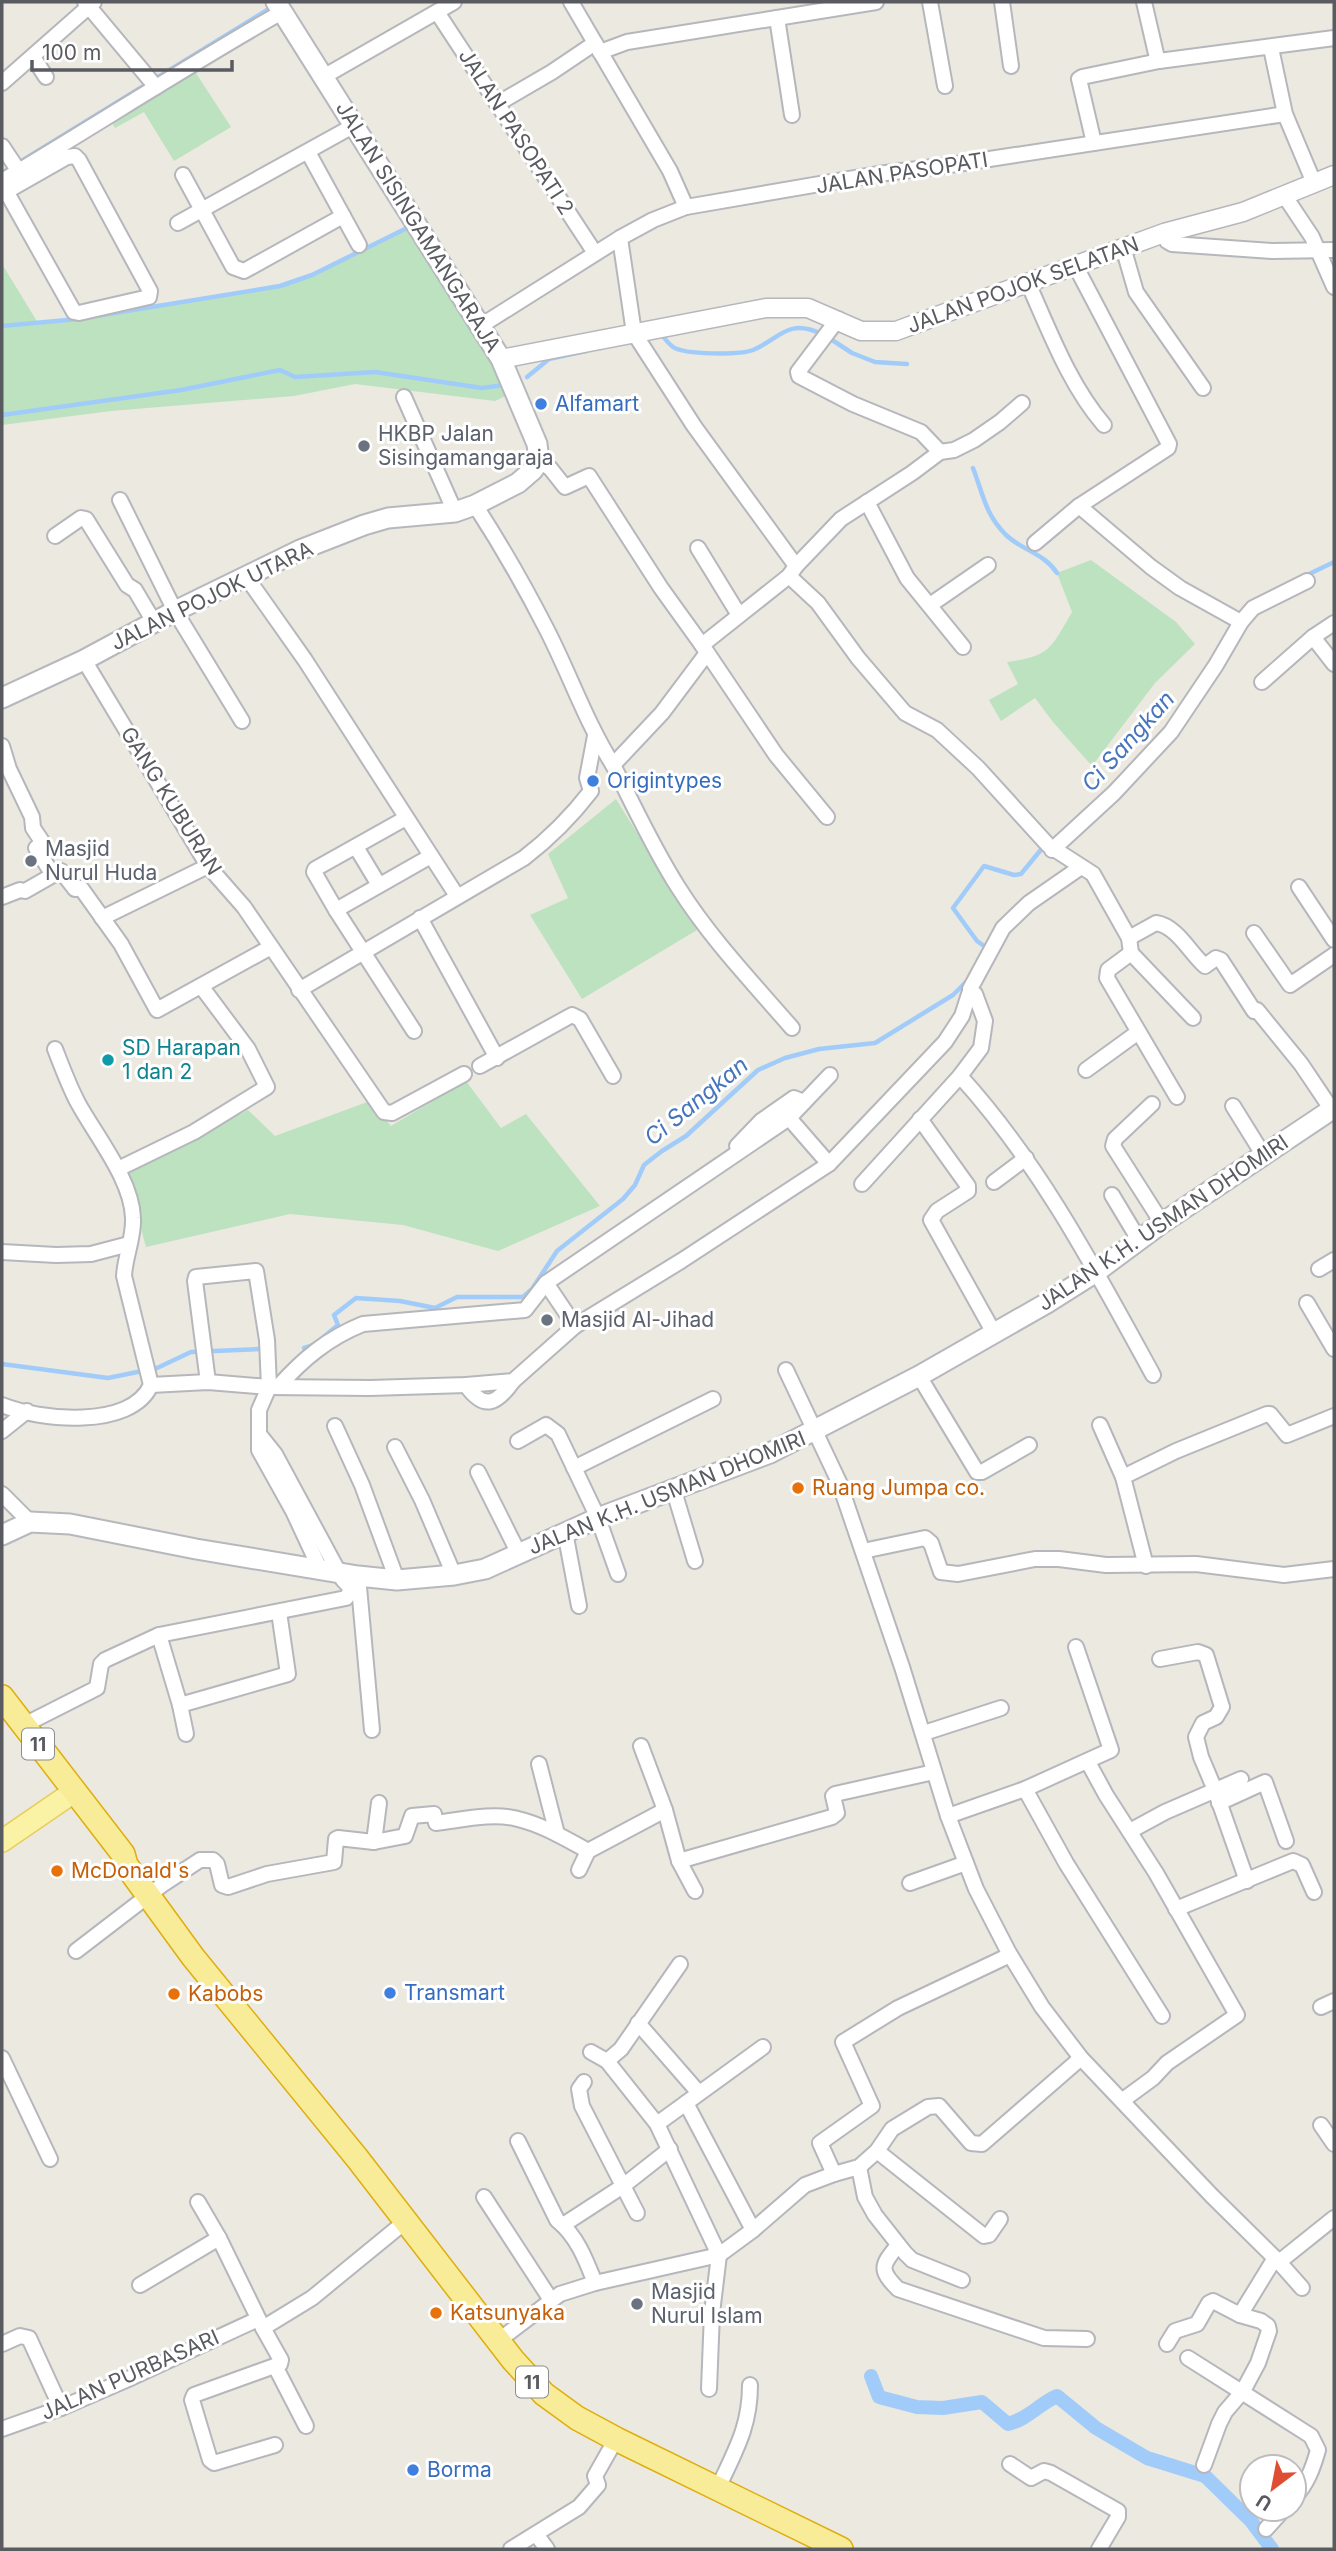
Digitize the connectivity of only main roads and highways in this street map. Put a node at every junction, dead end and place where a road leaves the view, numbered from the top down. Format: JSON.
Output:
{"nodes":[{"id":1,"x":279,"y":7,"type":"edge"},
{"id":2,"x":538,"y":461,"type":"joint"},
{"id":3,"x":2,"y":698,"type":"edge"},
{"id":4,"x":1333,"y":1109,"type":"edge"},
{"id":5,"x":2,"y":1535,"type":"edge"},
{"id":6,"x":2,"y":1698,"type":"edge"},
{"id":7,"x":2,"y":1716,"type":"edge"},
{"id":8,"x":70,"y":1794,"type":"junction"},
{"id":9,"x":2,"y":1841,"type":"edge"},
{"id":10,"x":838,"y":2549,"type":"edge"}],
"edges":[{"from":1,"to":2,"type":"main road","name":"JALAN SISINGAMANGARAJA"},
{"from":2,"to":3,"type":"main road","name":"JALAN POJOK UTARA"},
{"from":4,"to":5,"type":"main road","name":"JALAN K.H. USMAN DHOMIRI"},
{"from":6,"to":8,"type":"highway","number":"11"},
{"from":7,"to":8,"type":"highway","number":"11"},
{"from":8,"to":9,"type":"main road"},
{"from":8,"to":10,"type":"highway","number":"11"}]}
